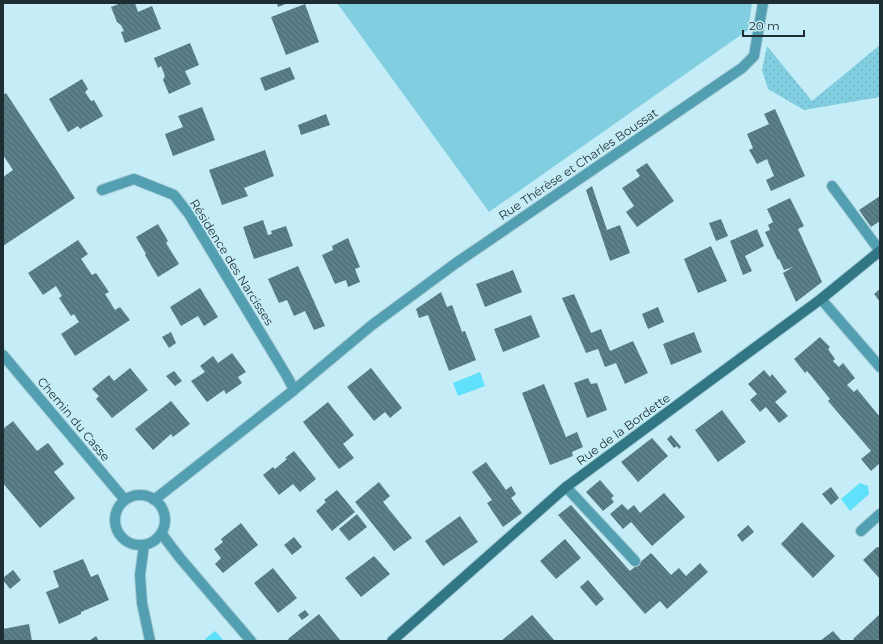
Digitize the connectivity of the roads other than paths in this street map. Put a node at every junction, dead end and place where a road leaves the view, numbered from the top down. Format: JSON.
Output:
{"nodes":[{"id":1,"x":764,"y":3,"type":"edge"},
{"id":2,"x":832,"y":186,"type":"dead end"},
{"id":3,"x":102,"y":190,"type":"dead end"},
{"id":4,"x":880,"y":251,"type":"edge"},
{"id":5,"x":821,"y":299,"type":"junction"},
{"id":6,"x":3,"y":355,"type":"edge"},
{"id":7,"x":880,"y":367,"type":"edge"},
{"id":8,"x":294,"y":390,"type":"junction"},
{"id":9,"x":566,"y":487,"type":"junction"},
{"id":10,"x":125,"y":500,"type":"junction"},
{"id":11,"x":154,"y":500,"type":"junction"},
{"id":12,"x":880,"y":514,"type":"edge"},
{"id":13,"x":861,"y":531,"type":"dead end"},
{"id":14,"x":161,"y":533,"type":"junction"},
{"id":15,"x":144,"y":545,"type":"junction"},
{"id":16,"x":635,"y":561,"type":"dead end"},
{"id":17,"x":150,"y":641,"type":"edge"},
{"id":18,"x":251,"y":641,"type":"edge"},
{"id":19,"x":392,"y":641,"type":"edge"}],
"edges":[{"from":1,"to":8,"type":"street","name":"Rue Thérèse et Charles Boussat"},
{"from":2,"to":4,"type":"street"},
{"from":3,"to":8,"type":"street","name":"Résidence des Narcisses"},
{"from":4,"to":5,"type":"street","name":"Rue de la Bordette"},
{"from":5,"to":7,"type":"street"},
{"from":5,"to":9,"type":"street","name":"Rue de la Bordette"},
{"from":6,"to":10,"type":"street","name":"Chemin du Casse"},
{"from":8,"to":11,"type":"street"},
{"from":9,"to":16,"type":"street"},
{"from":9,"to":19,"type":"street","name":"Rue de la Bordette"},
{"from":10,"to":11,"type":"street"},
{"from":10,"to":15,"type":"street"},
{"from":11,"to":14,"type":"street"},
{"from":12,"to":13,"type":"street"},
{"from":14,"to":15,"type":"street"},
{"from":14,"to":18,"type":"street"},
{"from":15,"to":17,"type":"street"}]}
